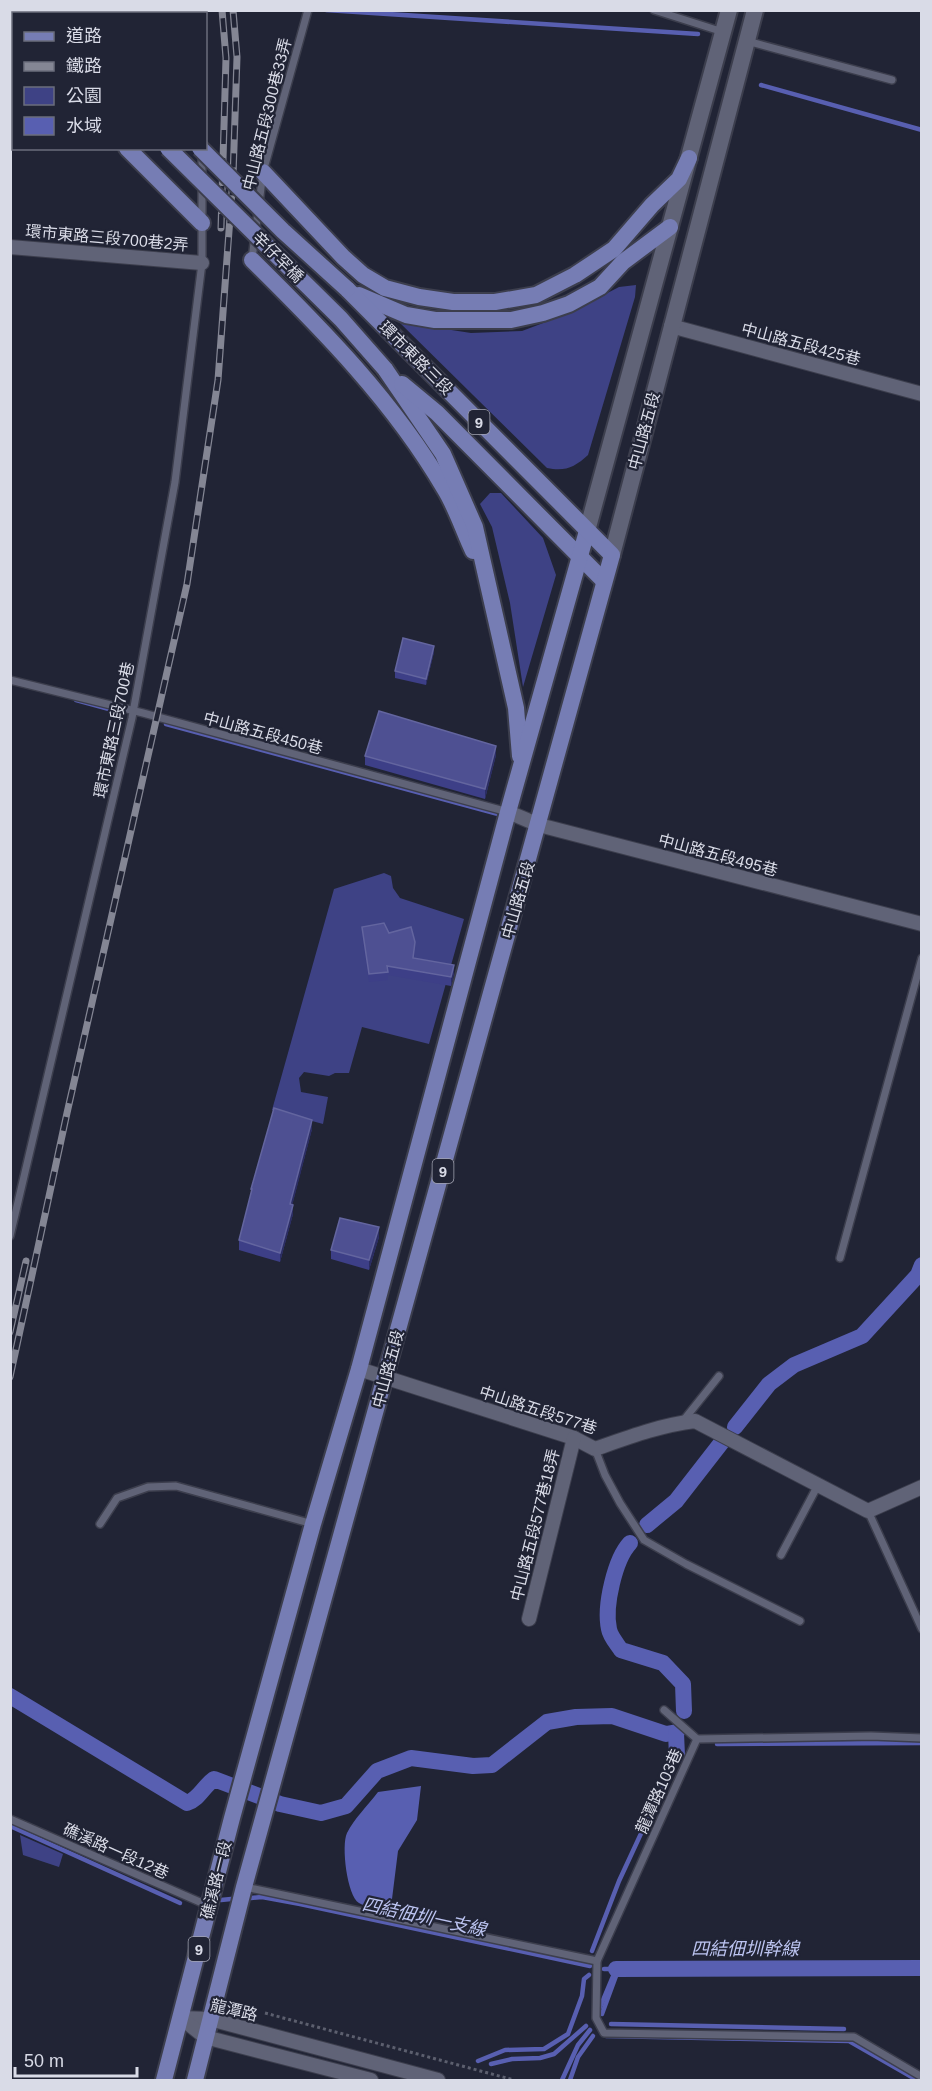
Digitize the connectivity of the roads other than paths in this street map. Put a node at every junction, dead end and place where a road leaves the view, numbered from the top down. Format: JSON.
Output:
{"nodes":[{"id":1,"x":308,"y":10,"type":"edge"},
{"id":2,"x":654,"y":10,"type":"edge"},
{"id":3,"x":729,"y":10,"type":"edge"},
{"id":4,"x":755,"y":10,"type":"edge"},
{"id":5,"x":723,"y":32,"type":"junction"},
{"id":6,"x":747,"y":41,"type":"junction"},
{"id":7,"x":892,"y":80,"type":"dead end"},
{"id":8,"x":129,"y":150,"type":"edge"},
{"id":9,"x":170,"y":150,"type":"edge"},
{"id":10,"x":201,"y":150,"type":"edge"},
{"id":11,"x":203,"y":150,"type":"edge"},
{"id":12,"x":689,"y":158,"type":"junction"},
{"id":13,"x":263,"y":172,"type":"junction"},
{"id":14,"x":202,"y":223,"type":"junction"},
{"id":15,"x":670,"y":227,"type":"junction"},
{"id":16,"x":10,"y":247,"type":"edge"},
{"id":17,"x":252,"y":260,"type":"joint"},
{"id":18,"x":202,"y":263,"type":"junction"},
{"id":19,"x":347,"y":289,"type":"junction"},
{"id":20,"x":671,"y":326,"type":"junction"},
{"id":21,"x":386,"y":369,"type":"junction"},
{"id":22,"x":921,"y":394,"type":"edge"},
{"id":23,"x":587,"y":531,"type":"junction"},
{"id":24,"x":579,"y":555,"type":"junction"},
{"id":25,"x":612,"y":555,"type":"junction"},
{"id":26,"x":604,"y":581,"type":"junction"},
{"id":27,"x":487,"y":583,"type":"junction"},
{"id":28,"x":10,"y":680,"type":"edge"},
{"id":29,"x":134,"y":711,"type":"junction"},
{"id":30,"x":521,"y":768,"type":"junction"},
{"id":31,"x":508,"y":812,"type":"junction"},
{"id":32,"x":539,"y":825,"type":"junction"},
{"id":33,"x":921,"y":924,"type":"edge"},
{"id":34,"x":921,"y":958,"type":"edge"},
{"id":35,"x":10,"y":1236,"type":"edge"},
{"id":36,"x":840,"y":1258,"type":"dead end"},
{"id":37,"x":359,"y":1369,"type":"junction"},
{"id":38,"x":719,"y":1376,"type":"dead end"},
{"id":39,"x":386,"y":1378,"type":"junction"},
{"id":40,"x":681,"y":1423,"type":"junction"},
{"id":41,"x":574,"y":1438,"type":"junction"},
{"id":42,"x":595,"y":1449,"type":"junction"},
{"id":43,"x":818,"y":1485,"type":"junction"},
{"id":44,"x":921,"y":1487,"type":"edge"},
{"id":45,"x":868,"y":1510,"type":"junction"},
{"id":46,"x":100,"y":1524,"type":"dead end"},
{"id":47,"x":313,"y":1524,"type":"junction"},
{"id":48,"x":782,"y":1555,"type":"dead end"},
{"id":49,"x":529,"y":1619,"type":"dead end"},
{"id":50,"x":800,"y":1621,"type":"dead end"},
{"id":51,"x":921,"y":1629,"type":"edge"},
{"id":52,"x":664,"y":1710,"type":"dead end"},
{"id":53,"x":921,"y":1738,"type":"edge"},
{"id":54,"x":697,"y":1739,"type":"junction"},
{"id":55,"x":232,"y":1818,"type":"joint"},
{"id":56,"x":10,"y":1819,"type":"edge"},
{"id":57,"x":263,"y":1822,"type":"joint"},
{"id":58,"x":244,"y":1887,"type":"junction"},
{"id":59,"x":210,"y":1907,"type":"junction"},
{"id":60,"x":597,"y":1961,"type":"junction"},
{"id":61,"x":181,"y":2018,"type":"junction"},
{"id":62,"x":210,"y":2019,"type":"junction"},
{"id":63,"x":206,"y":2037,"type":"junction"},
{"id":64,"x":921,"y":2077,"type":"edge"},
{"id":65,"x":164,"y":2080,"type":"edge"},
{"id":66,"x":195,"y":2080,"type":"edge"},
{"id":67,"x":371,"y":2080,"type":"edge"},
{"id":68,"x":438,"y":2080,"type":"edge"}],
"edges":[{"from":1,"to":13,"type":"lane","name":"中山路五段300巷33弄"},
{"from":2,"to":5,"type":"lane"},
{"from":3,"to":5,"type":"street","name":"中山路五段"},
{"from":4,"to":6,"type":"street","name":"中山路五段"},
{"from":5,"to":12,"type":"street","name":"中山路五段"},
{"from":6,"to":7,"type":"lane"},
{"from":6,"to":20,"type":"street","name":"中山路五段"},
{"from":8,"to":14,"type":"main road"},
{"from":9,"to":21,"type":"main road","name":"辛仔罕橋","number":"9","bridge":true},
{"from":10,"to":14,"type":"lane","name":"環市東路三段700巷"},
{"from":11,"to":19,"type":"main road","name":"辛仔罕橋","number":"9","bridge":true},
{"from":12,"to":13,"type":"main road"},
{"from":12,"to":15,"type":"street","name":"中山路五段"},
{"from":13,"to":17,"type":"lane","name":"中山路五段300巷33弄"},
{"from":14,"to":18,"type":"lane","name":"環市東路三段700巷"},
{"from":15,"to":19,"type":"main road"},
{"from":15,"to":23,"type":"street","name":"中山路五段"},
{"from":16,"to":18,"type":"street","name":"環市東路三段700巷2弄"},
{"from":17,"to":27,"type":"main road"},
{"from":18,"to":29,"type":"lane","name":"環市東路三段700巷"},
{"from":19,"to":23,"type":"main road","name":"環市東路三段","number":"9"},
{"from":20,"to":22,"type":"street","name":"中山路五段425巷"},
{"from":20,"to":25,"type":"street","name":"中山路五段"},
{"from":21,"to":24,"type":"main road","name":"環市東路三段","number":"9"},
{"from":21,"to":27,"type":"main road"},
{"from":23,"to":24,"type":"main road","name":"中山路五段","number":"9"},
{"from":23,"to":25,"type":"main road","name":"環市東路三段","number":"9"},
{"from":24,"to":26,"type":"main road","name":"環市東路三段","number":"9"},
{"from":24,"to":30,"type":"main road","name":"中山路五段","number":"9"},
{"from":25,"to":26,"type":"main road","name":"中山路五段","number":"9"},
{"from":26,"to":32,"type":"main road","name":"中山路五段","number":"9"},
{"from":27,"to":30,"type":"main road"},
{"from":28,"to":29,"type":"lane","name":"中山路五段450巷"},
{"from":29,"to":31,"type":"lane","name":"中山路五段450巷"},
{"from":29,"to":35,"type":"lane","name":"環市東路三段700巷"},
{"from":30,"to":31,"type":"main road","name":"中山路五段","number":"9"},
{"from":31,"to":32,"type":"street","name":"中山路五段495巷"},
{"from":31,"to":37,"type":"main road","name":"中山路五段","number":"9"},
{"from":32,"to":33,"type":"street","name":"中山路五段495巷"},
{"from":32,"to":39,"type":"main road","name":"中山路五段","number":"9"},
{"from":34,"to":36,"type":"lane"},
{"from":37,"to":39,"type":"street","name":"中山路五段577巷"},
{"from":37,"to":47,"type":"main road","name":"中山路五段","number":"9"},
{"from":38,"to":40,"type":"lane"},
{"from":39,"to":41,"type":"street","name":"中山路五段577巷"},
{"from":39,"to":57,"type":"main road","name":"中山路五段","number":"9"},
{"from":40,"to":42,"type":"street","name":"中山路五段577巷"},
{"from":40,"to":43,"type":"street","name":"中山路五段577巷"},
{"from":41,"to":42,"type":"street","name":"中山路五段577巷"},
{"from":41,"to":49,"type":"street","name":"中山路五段577巷18弄"},
{"from":42,"to":50,"type":"lane"},
{"from":43,"to":45,"type":"street","name":"中山路五段577巷"},
{"from":43,"to":48,"type":"lane"},
{"from":44,"to":45,"type":"street"},
{"from":45,"to":51,"type":"lane"},
{"from":46,"to":47,"type":"lane"},
{"from":47,"to":55,"type":"main road","name":"中山路五段","number":"9"},
{"from":52,"to":54,"type":"lane"},
{"from":53,"to":54,"type":"lane","name":"龍潭路103巷"},
{"from":54,"to":60,"type":"lane","name":"龍潭路103巷"},
{"from":55,"to":59,"type":"main road","name":"礁溪路一段","number":"9"},
{"from":56,"to":59,"type":"lane","name":"礁溪路一段12巷"},
{"from":57,"to":58,"type":"main road","name":"礁溪路一段","number":"9"},
{"from":58,"to":60,"type":"lane"},
{"from":58,"to":62,"type":"main road","name":"礁溪路一段","number":"9"},
{"from":59,"to":61,"type":"main road","name":"礁溪路一段","number":"9"},
{"from":60,"to":64,"type":"lane"},
{"from":61,"to":62,"type":"street","name":"龍潭路"},
{"from":61,"to":63,"type":"street","name":"龍潭路"},
{"from":61,"to":65,"type":"main road","name":"礁溪路一段","number":"9"},
{"from":62,"to":63,"type":"main road","name":"礁溪路一段","number":"9"},
{"from":62,"to":68,"type":"street","name":"龍潭路"},
{"from":63,"to":66,"type":"main road","name":"礁溪路一段","number":"9"},
{"from":63,"to":67,"type":"street","name":"龍潭路"}]}
